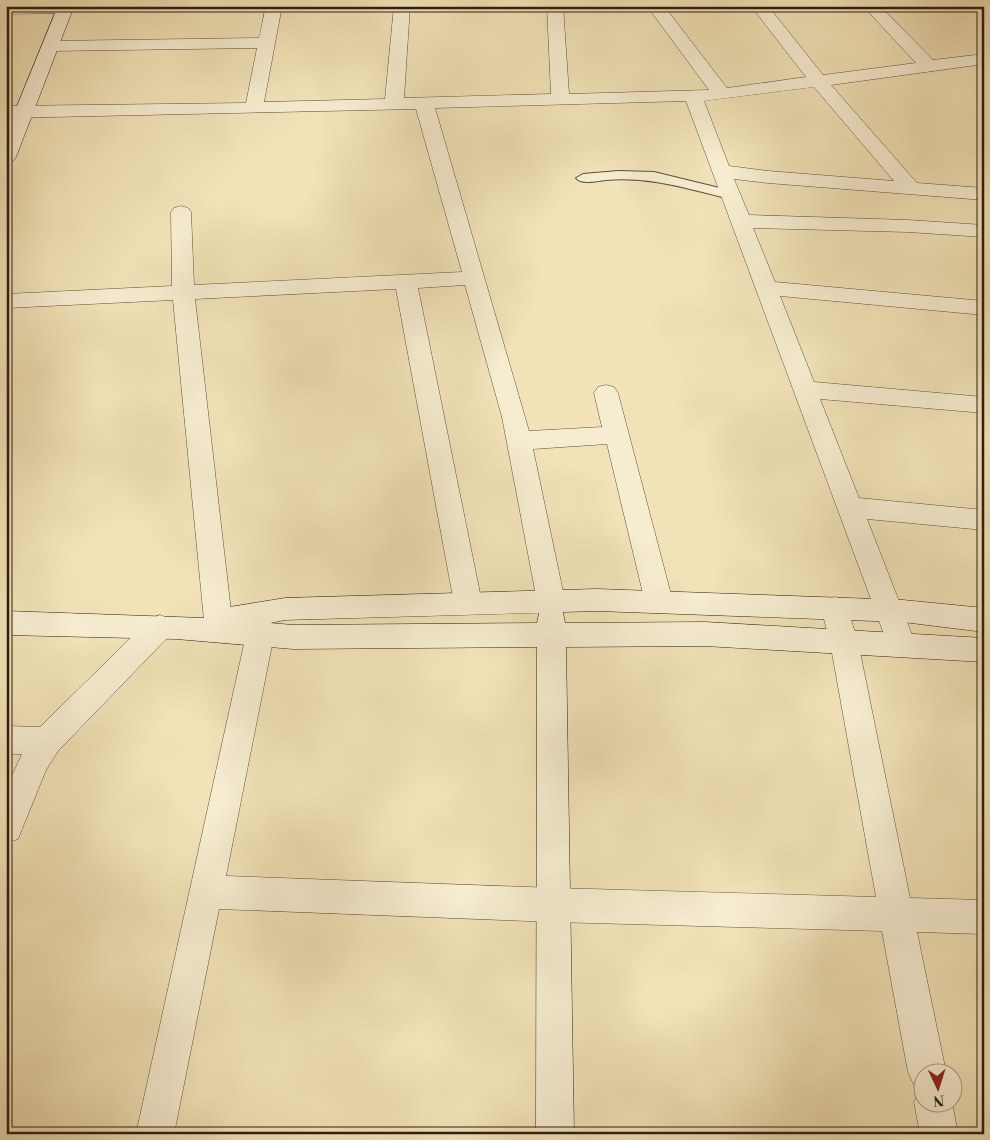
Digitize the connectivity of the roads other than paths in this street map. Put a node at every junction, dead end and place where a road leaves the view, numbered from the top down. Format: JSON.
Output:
{"nodes":[{"id":1,"x":274,"y":6,"type":"edge"},
{"id":2,"x":402,"y":6,"type":"edge"},
{"id":3,"x":555,"y":6,"type":"edge"},
{"id":4,"x":655,"y":6,"type":"edge"},
{"id":5,"x":759,"y":6,"type":"edge"},
{"id":6,"x":871,"y":6,"type":"edge"},
{"id":7,"x":66,"y":7,"type":"edge"},
{"id":8,"x":6,"y":9,"type":"edge"},
{"id":9,"x":267,"y":43,"type":"junction"},
{"id":10,"x":51,"y":46,"type":"junction"},
{"id":11,"x":983,"y":62,"type":"edge"},
{"id":12,"x":929,"y":66,"type":"junction"},
{"id":13,"x":818,"y":81,"type":"junction"},
{"id":14,"x":722,"y":94,"type":"junction"},
{"id":15,"x":693,"y":96,"type":"junction"},
{"id":16,"x":560,"y":99,"type":"junction"},
{"id":17,"x":424,"y":103,"type":"junction"},
{"id":18,"x":394,"y":104,"type":"junction"},
{"id":19,"x":254,"y":108,"type":"junction"},
{"id":20,"x":6,"y":112,"type":"edge"},
{"id":21,"x":26,"y":112,"type":"junction"},
{"id":22,"x":6,"y":158,"type":"edge"},
{"id":23,"x":722,"y":171,"type":"junction"},
{"id":24,"x":583,"y":178,"type":"dead end"},
{"id":25,"x":911,"y":188,"type":"junction"},
{"id":26,"x":984,"y":194,"type":"edge"},
{"id":27,"x":731,"y":195,"type":"junction"},
{"id":28,"x":181,"y":212,"type":"dead end"},
{"id":29,"x":741,"y":221,"type":"junction"},
{"id":30,"x":984,"y":231,"type":"edge"},
{"id":31,"x":474,"y":278,"type":"junction"},
{"id":32,"x":406,"y":282,"type":"junction"},
{"id":33,"x":767,"y":288,"type":"junction"},
{"id":34,"x":183,"y":293,"type":"junction"},
{"id":35,"x":6,"y":302,"type":"edge"},
{"id":36,"x":984,"y":308,"type":"edge"},
{"id":37,"x":805,"y":389,"type":"junction"},
{"id":38,"x":606,"y":393,"type":"dead end"},
{"id":39,"x":984,"y":405,"type":"edge"},
{"id":40,"x":616,"y":434,"type":"junction"},
{"id":41,"x":518,"y":441,"type":"junction"},
{"id":42,"x":850,"y":507,"type":"junction"},
{"id":43,"x":984,"y":520,"type":"edge"},
{"id":44,"x":550,"y":601,"type":"junction"},
{"id":45,"x":659,"y":602,"type":"junction"},
{"id":46,"x":468,"y":603,"type":"junction"},
{"id":47,"x":835,"y":608,"type":"junction"},
{"id":48,"x":889,"y":610,"type":"junction"},
{"id":49,"x":218,"y":620,"type":"junction"},
{"id":50,"x":984,"y":620,"type":"edge"},
{"id":51,"x":6,"y":623,"type":"edge"},
{"id":52,"x":168,"y":627,"type":"junction"},
{"id":53,"x":260,"y":634,"type":"junction"},
{"id":54,"x":552,"y":635,"type":"junction"},
{"id":55,"x":844,"y":642,"type":"junction"},
{"id":56,"x":902,"y":645,"type":"junction"},
{"id":57,"x":984,"y":650,"type":"edge"},
{"id":58,"x":6,"y":740,"type":"edge"},
{"id":59,"x":47,"y":741,"type":"junction"},
{"id":60,"x":6,"y":828,"type":"edge"},
{"id":61,"x":206,"y":892,"type":"junction"},
{"id":62,"x":554,"y":905,"type":"junction"},
{"id":63,"x":896,"y":915,"type":"junction"},
{"id":64,"x":984,"y":917,"type":"edge"},
{"id":65,"x":925,"y":1062,"type":"edge"},
{"id":66,"x":935,"y":1112,"type":"edge"},
{"id":67,"x":155,"y":1134,"type":"edge"},
{"id":68,"x":555,"y":1134,"type":"edge"},
{"id":69,"x":939,"y":1134,"type":"edge"}],
"edges":[{"from":1,"to":9,"type":"street"},
{"from":2,"to":18,"type":"street"},
{"from":3,"to":16,"type":"street"},
{"from":4,"to":14,"type":"street"},
{"from":5,"to":13,"type":"street"},
{"from":6,"to":12,"type":"street"},
{"from":7,"to":8,"type":"street"},
{"from":7,"to":10,"type":"street"},
{"from":9,"to":10,"type":"street"},
{"from":9,"to":19,"type":"street"},
{"from":10,"to":21,"type":"street"},
{"from":11,"to":12,"type":"street"},
{"from":12,"to":13,"type":"street"},
{"from":13,"to":14,"type":"street"},
{"from":13,"to":25,"type":"street"},
{"from":14,"to":15,"type":"street"},
{"from":15,"to":16,"type":"street"},
{"from":15,"to":23,"type":"street"},
{"from":16,"to":17,"type":"street"},
{"from":17,"to":18,"type":"street"},
{"from":17,"to":31,"type":"street"},
{"from":18,"to":19,"type":"street"},
{"from":19,"to":21,"type":"street"},
{"from":20,"to":21,"type":"street"},
{"from":21,"to":22,"type":"street"},
{"from":23,"to":25,"type":"street"},
{"from":23,"to":27,"type":"street"},
{"from":24,"to":27,"type":"lane"},
{"from":25,"to":26,"type":"street"},
{"from":27,"to":29,"type":"street"},
{"from":28,"to":34,"type":"street"},
{"from":29,"to":30,"type":"street"},
{"from":29,"to":33,"type":"street"},
{"from":31,"to":32,"type":"street"},
{"from":31,"to":41,"type":"street"},
{"from":32,"to":34,"type":"street"},
{"from":32,"to":46,"type":"street"},
{"from":33,"to":36,"type":"street"},
{"from":33,"to":37,"type":"street"},
{"from":34,"to":35,"type":"street"},
{"from":34,"to":49,"type":"street"},
{"from":37,"to":39,"type":"street"},
{"from":37,"to":42,"type":"street"},
{"from":38,"to":40,"type":"street"},
{"from":40,"to":41,"type":"street"},
{"from":40,"to":45,"type":"street"},
{"from":41,"to":44,"type":"street"},
{"from":42,"to":43,"type":"street"},
{"from":42,"to":48,"type":"street"},
{"from":44,"to":45,"type":"street"},
{"from":44,"to":46,"type":"street"},
{"from":44,"to":54,"type":"street"},
{"from":45,"to":47,"type":"street"},
{"from":46,"to":49,"type":"street"},
{"from":47,"to":48,"type":"street"},
{"from":47,"to":55,"type":"street"},
{"from":48,"to":50,"type":"street"},
{"from":48,"to":56,"type":"street"},
{"from":49,"to":52,"type":"street"},
{"from":51,"to":52,"type":"street"},
{"from":52,"to":53,"type":"street"},
{"from":52,"to":59,"type":"street"},
{"from":53,"to":54,"type":"street"},
{"from":53,"to":61,"type":"street"},
{"from":54,"to":55,"type":"street"},
{"from":54,"to":62,"type":"street"},
{"from":55,"to":56,"type":"street"},
{"from":55,"to":63,"type":"street"},
{"from":56,"to":57,"type":"street"},
{"from":58,"to":59,"type":"street"},
{"from":59,"to":60,"type":"street"},
{"from":61,"to":62,"type":"street"},
{"from":61,"to":67,"type":"street"},
{"from":62,"to":63,"type":"street"},
{"from":62,"to":68,"type":"street"},
{"from":63,"to":64,"type":"street"},
{"from":63,"to":65,"type":"street"},
{"from":66,"to":69,"type":"street"}]}
